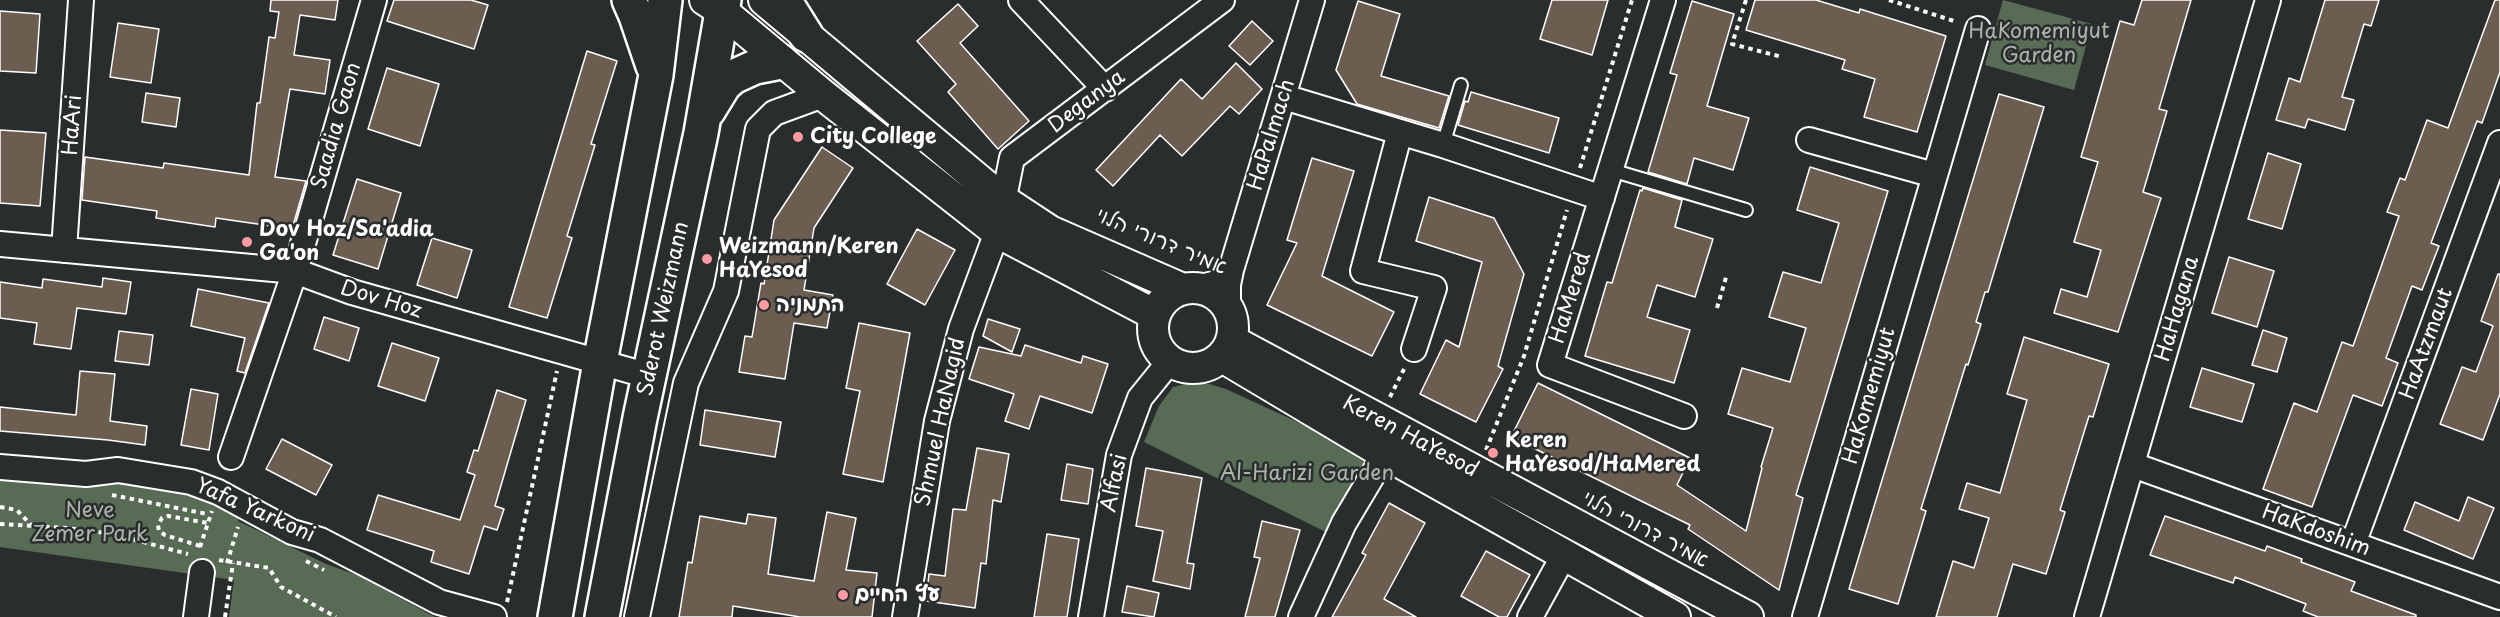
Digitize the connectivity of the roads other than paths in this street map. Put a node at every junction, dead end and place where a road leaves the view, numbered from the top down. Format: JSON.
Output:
{"nodes":[{"id":1,"x":81,"y":0,"type":"edge"},
{"id":2,"x":374,"y":0,"type":"edge"},
{"id":3,"x":629,"y":0,"type":"edge"},
{"id":4,"x":664,"y":0,"type":"edge"},
{"id":5,"x":764,"y":0,"type":"edge"},
{"id":6,"x":784,"y":0,"type":"edge"},
{"id":7,"x":1021,"y":0,"type":"edge"},
{"id":8,"x":1222,"y":0,"type":"edge"},
{"id":9,"x":1312,"y":0,"type":"edge"},
{"id":10,"x":1663,"y":0,"type":"edge"},
{"id":11,"x":2268,"y":0,"type":"edge"},
{"id":12,"x":717,"y":4,"type":"edge"},
{"id":13,"x":1977,"y":29,"type":"road end"},
{"id":14,"x":806,"y":35,"type":"junction"},
{"id":15,"x":782,"y":62,"type":"junction"},
{"id":16,"x":656,"y":75,"type":"junction"},
{"id":17,"x":1461,"y":85,"type":"dead end"},
{"id":18,"x":1105,"y":89,"type":"junction"},
{"id":19,"x":823,"y":95,"type":"junction"},
{"id":20,"x":1284,"y":97,"type":"junction"},
{"id":21,"x":1400,"y":132,"type":"junction"},
{"id":22,"x":701,"y":133,"type":"junction"},
{"id":23,"x":1809,"y":140,"type":"dead end"},
{"id":24,"x":2500,"y":143,"type":"edge"},
{"id":25,"x":1443,"y":145,"type":"junction"},
{"id":26,"x":1611,"y":170,"type":"junction"},
{"id":27,"x":1935,"y":175,"type":"junction"},
{"id":28,"x":1602,"y":198,"type":"junction"},
{"id":29,"x":1003,"y":200,"type":"junction"},
{"id":30,"x":1746,"y":210,"type":"dead end"},
{"id":31,"x":997,"y":232,"type":"junction"},
{"id":32,"x":0,"y":244,"type":"edge"},
{"id":33,"x":64,"y":250,"type":"junction"},
{"id":34,"x":1231,"y":270,"type":"junction"},
{"id":35,"x":295,"y":271,"type":"junction"},
{"id":36,"x":1190,"y":288,"type":"junction"},
{"id":37,"x":1228,"y":307,"type":"junction"},
{"id":38,"x":1155,"y":315,"type":"junction"},
{"id":39,"x":1226,"y":348,"type":"junction"},
{"id":40,"x":1414,"y":349,"type":"road end"},
{"id":41,"x":1170,"y":361,"type":"junction"},
{"id":42,"x":600,"y":362,"type":"junction"},
{"id":43,"x":650,"y":376,"type":"junction"},
{"id":44,"x":1684,"y":416,"type":"dead end"},
{"id":45,"x":231,"y":457,"type":"dead end"},
{"id":46,"x":2133,"y":465,"type":"junction"},
{"id":47,"x":1378,"y":466,"type":"dead end"},
{"id":48,"x":0,"y":467,"type":"edge"},
{"id":49,"x":2353,"y":544,"type":"junction"},
{"id":50,"x":1564,"y":555,"type":"junction"},
{"id":51,"x":200,"y":564,"type":"road end"},
{"id":52,"x":2500,"y":597,"type":"edge"},
{"id":53,"x":500,"y":612,"type":"edge"},
{"id":54,"x":195,"y":617,"type":"edge"},
{"id":55,"x":555,"y":617,"type":"edge"},
{"id":56,"x":602,"y":617,"type":"edge"},
{"id":57,"x":637,"y":617,"type":"edge"},
{"id":58,"x":905,"y":617,"type":"edge"},
{"id":59,"x":1091,"y":617,"type":"edge"},
{"id":60,"x":1301,"y":617,"type":"edge"},
{"id":61,"x":1530,"y":617,"type":"edge"},
{"id":62,"x":1675,"y":617,"type":"edge"},
{"id":63,"x":1748,"y":617,"type":"edge"},
{"id":64,"x":1805,"y":617,"type":"edge"},
{"id":65,"x":2087,"y":617,"type":"edge"}],
"edges":[{"from":1,"to":33,"type":"street","name":"HaAri"},
{"from":2,"to":35,"type":"street","name":"Saadia Gaon"},
{"from":3,"to":16,"type":"main road"},
{"from":4,"to":16,"type":"main road"},
{"from":5,"to":14,"type":"street"},
{"from":6,"to":14,"type":"main road"},
{"from":7,"to":18,"type":"street"},
{"from":8,"to":18,"type":"street","name":"Deganya"},
{"from":9,"to":20,"type":"street","name":"HaPalmach"},
{"from":10,"to":26,"type":"street","name":"HaMered"},
{"from":11,"to":46,"type":"street","name":"HaHagana"},
{"from":12,"to":15,"type":"street"},
{"from":12,"to":22,"type":"main road","name":"Sderot Weizmann"},
{"from":13,"to":27,"type":"street","name":"HaKomemiyut"},
{"from":14,"to":29,"type":"street"},
{"from":15,"to":19,"type":"street"},
{"from":15,"to":22,"type":"main road"},
{"from":16,"to":42,"type":"main road"},
{"from":17,"to":25,"type":"lane"},
{"from":18,"to":29,"type":"street","name":"Deganya"},
{"from":19,"to":31,"type":"street"},
{"from":19,"to":57,"type":"street"},
{"from":20,"to":21,"type":"street"},
{"from":20,"to":34,"type":"street","name":"HaPalmach"},
{"from":21,"to":25,"type":"street"},
{"from":21,"to":40,"type":"street"},
{"from":22,"to":43,"type":"main road","name":"Sderot Weizmann"},
{"from":23,"to":27,"type":"street"},
{"from":24,"to":49,"type":"street","name":"HaAtzmaut"},
{"from":25,"to":28,"type":"street"},
{"from":26,"to":28,"type":"street","name":"HaMered"},
{"from":26,"to":30,"type":"lane"},
{"from":27,"to":64,"type":"street","name":"HaKomemiyut"},
{"from":28,"to":44,"type":"street","name":"HaMered"},
{"from":29,"to":31,"type":"street","name":"Deganya"},
{"from":29,"to":36,"type":"street"},
{"from":31,"to":38,"type":"street"},
{"from":31,"to":58,"type":"street","name":"Shmuel HaNagid"},
{"from":32,"to":33,"type":"street","name":"Dov Hoz"},
{"from":33,"to":35,"type":"street","name":"Dov Hoz"},
{"from":34,"to":36,"type":"street"},
{"from":34,"to":37,"type":"street","name":"HaPalmach"},
{"from":35,"to":42,"type":"street","name":"Dov Hoz"},
{"from":35,"to":45,"type":"street","name":"Saadia Gaon"},
{"from":36,"to":37,"type":"street"},
{"from":36,"to":38,"type":"street"},
{"from":37,"to":39,"type":"street"},
{"from":38,"to":41,"type":"street"},
{"from":39,"to":41,"type":"street"},
{"from":39,"to":50,"type":"street","name":"Keren HaYesod"},
{"from":39,"to":63,"type":"street","name":"Keren HaYesod"},
{"from":41,"to":59,"type":"street","name":"Alfasi"},
{"from":42,"to":43,"type":"street","name":"Dov Hoz"},
{"from":42,"to":55,"type":"main road"},
{"from":43,"to":56,"type":"main road","name":"Sderot Weizmann"},
{"from":46,"to":49,"type":"street","name":"HaKdoshim"},
{"from":46,"to":65,"type":"street","name":"HaHagana"},
{"from":47,"to":60,"type":"street"},
{"from":48,"to":53,"type":"street","name":"Yafa Yarkoni"},
{"from":49,"to":52,"type":"street","name":"HaKdoshim"},
{"from":50,"to":61,"type":"street"},
{"from":50,"to":62,"type":"street","name":"Keren HaYesod"},
{"from":51,"to":54,"type":"street"}]}
